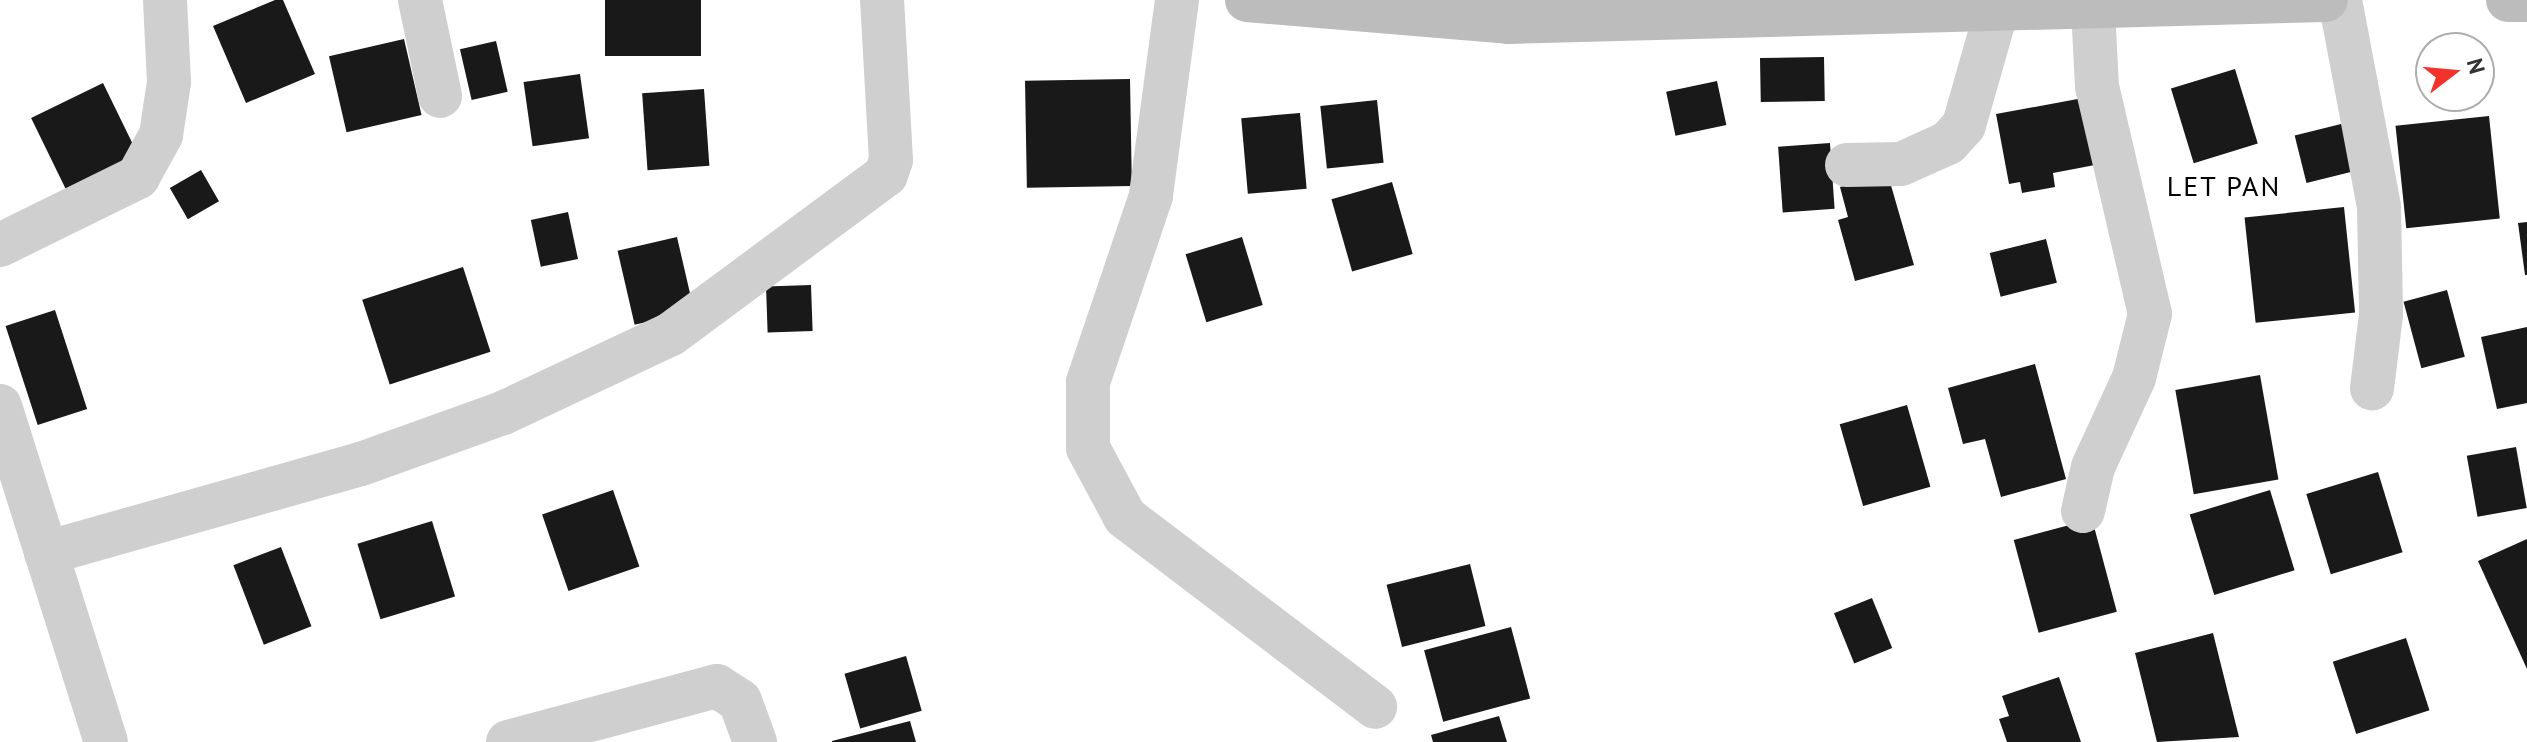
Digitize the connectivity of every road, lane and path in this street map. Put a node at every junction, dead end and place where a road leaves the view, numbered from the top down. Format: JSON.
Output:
{"nodes":[{"id":1,"x":165,"y":0,"type":"edge"},
{"id":2,"x":420,"y":0,"type":"edge"},
{"id":3,"x":882,"y":0,"type":"edge"},
{"id":4,"x":1177,"y":0,"type":"edge"},
{"id":5,"x":1247,"y":0,"type":"edge"},
{"id":6,"x":2326,"y":0,"type":"edge"},
{"id":7,"x":2340,"y":0,"type":"edge"},
{"id":8,"x":2508,"y":0,"type":"edge"},
{"id":9,"x":2527,"y":0,"type":"edge"},
{"id":10,"x":2164,"y":2,"type":"edge"},
{"id":11,"x":2093,"y":7,"type":"junction"},
{"id":12,"x":1402,"y":8,"type":"edge"},
{"id":13,"x":1764,"y":8,"type":"edge"},
{"id":14,"x":1997,"y":9,"type":"junction"},
{"id":15,"x":440,"y":96,"type":"dead end"},
{"id":16,"x":1847,"y":165,"type":"dead end"},
{"id":17,"x":0,"y":245,"type":"edge"},
{"id":18,"x":2372,"y":388,"type":"dead end"},
{"id":19,"x":0,"y":406,"type":"edge"},
{"id":20,"x":2083,"y":511,"type":"dead end"},
{"id":21,"x":46,"y":553,"type":"junction"},
{"id":22,"x":1375,"y":707,"type":"dead end"},
{"id":23,"x":106,"y":742,"type":"edge"},
{"id":24,"x":508,"y":742,"type":"edge"},
{"id":25,"x":755,"y":742,"type":"edge"}],
"edges":[{"from":1,"to":17,"type":"street"},
{"from":2,"to":15,"type":"street"},
{"from":3,"to":21,"type":"street"},
{"from":4,"to":22,"type":"street"},
{"from":5,"to":12,"type":"street"},
{"from":6,"to":10,"type":"street"},
{"from":7,"to":18,"type":"street"},
{"from":8,"to":9,"type":"street"},
{"from":10,"to":11,"type":"street"},
{"from":11,"to":14,"type":"street"},
{"from":11,"to":20,"type":"street"},
{"from":12,"to":13,"type":"street"},
{"from":13,"to":14,"type":"street"},
{"from":14,"to":16,"type":"street"},
{"from":19,"to":21,"type":"street"},
{"from":21,"to":23,"type":"street"},
{"from":24,"to":25,"type":"street"}]}
